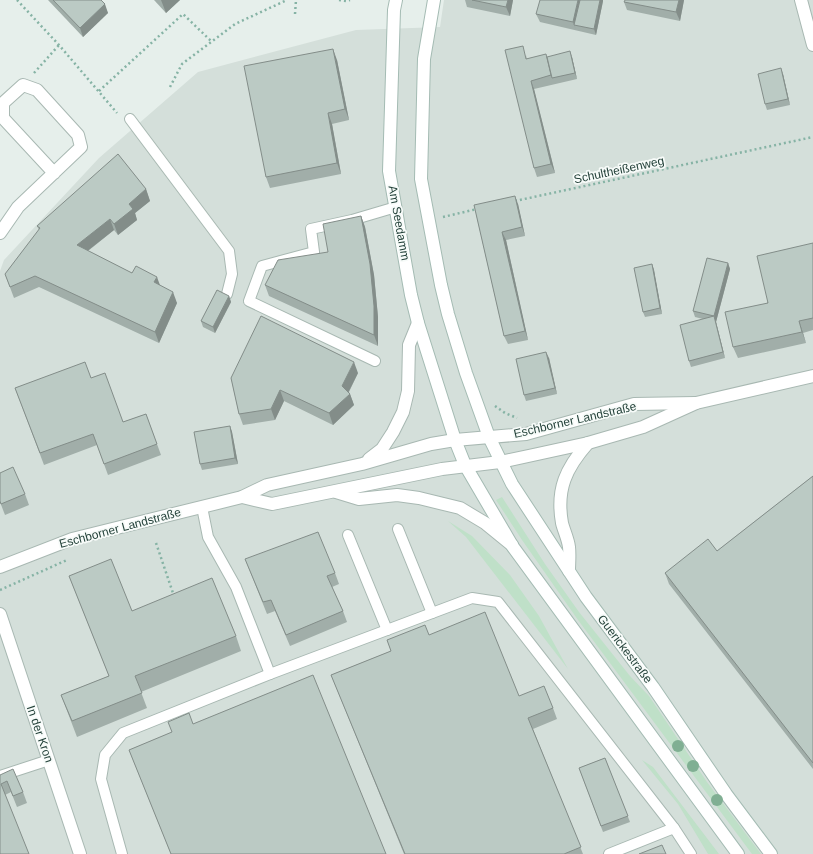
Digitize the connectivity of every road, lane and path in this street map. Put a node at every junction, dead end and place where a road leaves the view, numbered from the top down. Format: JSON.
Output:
{"nodes":[{"id":1,"x":17,"y":0,"type":"edge"},
{"id":2,"x":287,"y":0,"type":"edge"},
{"id":3,"x":296,"y":0,"type":"edge"},
{"id":4,"x":339,"y":0,"type":"edge"},
{"id":5,"x":350,"y":0,"type":"edge"},
{"id":6,"x":396,"y":0,"type":"edge"},
{"id":7,"x":434,"y":0,"type":"edge"},
{"id":8,"x":801,"y":0,"type":"edge"},
{"id":9,"x":295,"y":14,"type":"dead end"},
{"id":10,"x":211,"y":42,"type":"junction"},
{"id":11,"x":813,"y":45,"type":"edge"},
{"id":12,"x":59,"y":46,"type":"junction"},
{"id":13,"x":23,"y":85,"type":"junction"},
{"id":14,"x":170,"y":87,"type":"dead end"},
{"id":15,"x":99,"y":91,"type":"junction"},
{"id":16,"x":126,"y":118,"type":"joint"},
{"id":17,"x":813,"y":137,"type":"edge"},
{"id":18,"x":54,"y":173,"type":"junction"},
{"id":19,"x":510,"y":202,"type":"edge"},
{"id":20,"x":396,"y":207,"type":"junction"},
{"id":21,"x":479,"y":209,"type":"edge"},
{"id":22,"x":429,"y":221,"type":"junction"},
{"id":23,"x":0,"y":233,"type":"edge"},
{"id":24,"x":227,"y":294,"type":"edge"},
{"id":25,"x":418,"y":323,"type":"junction"},
{"id":26,"x":375,"y":361,"type":"dead end"},
{"id":27,"x":813,"y":376,"type":"edge"},
{"id":28,"x":490,"y":402,"type":"dead end"},
{"id":29,"x":696,"y":403,"type":"junction"},
{"id":30,"x":520,"y":419,"type":"dead end"},
{"id":31,"x":489,"y":437,"type":"junction"},
{"id":32,"x":455,"y":440,"type":"junction"},
{"id":33,"x":588,"y":443,"type":"junction"},
{"id":34,"x":500,"y":462,"type":"junction"},
{"id":35,"x":362,"y":464,"type":"junction"},
{"id":36,"x":466,"y":465,"type":"junction"},
{"id":37,"x":333,"y":492,"type":"junction"},
{"id":38,"x":242,"y":497,"type":"junction"},
{"id":39,"x":202,"y":506,"type":"junction"},
{"id":40,"x":398,"y":529,"type":"dead end"},
{"id":41,"x":348,"y":536,"type":"dead end"},
{"id":42,"x":156,"y":543,"type":"dead end"},
{"id":43,"x":513,"y":547,"type":"junction"},
{"id":44,"x":70,"y":559,"type":"dead end"},
{"id":45,"x":0,"y":567,"type":"edge"},
{"id":46,"x":569,"y":571,"type":"junction"},
{"id":47,"x":0,"y":590,"type":"edge"},
{"id":48,"x":176,"y":602,"type":"edge"},
{"id":49,"x":432,"y":613,"type":"junction"},
{"id":50,"x":0,"y":614,"type":"edge"},
{"id":51,"x":387,"y":630,"type":"junction"},
{"id":52,"x":270,"y":674,"type":"junction"},
{"id":53,"x":49,"y":760,"type":"junction"},
{"id":54,"x":0,"y":776,"type":"edge"},
{"id":55,"x":674,"y":828,"type":"junction"},
{"id":56,"x":80,"y":854,"type":"edge"},
{"id":57,"x":122,"y":854,"type":"edge"},
{"id":58,"x":609,"y":854,"type":"edge"},
{"id":59,"x":690,"y":854,"type":"edge"},
{"id":60,"x":738,"y":854,"type":"edge"},
{"id":61,"x":770,"y":854,"type":"edge"}],
"edges":[{"from":1,"to":12,"type":"path"},
{"from":2,"to":10,"type":"path"},
{"from":3,"to":9,"type":"path"},
{"from":4,"to":5,"type":"path"},
{"from":6,"to":20,"type":"street","name":"Am Seedamm"},
{"from":7,"to":22,"type":"street"},
{"from":8,"to":11,"type":"street"},
{"from":10,"to":14,"type":"path"},
{"from":10,"to":15,"type":"path"},
{"from":12,"to":13,"type":"path"},
{"from":12,"to":15,"type":"path"},
{"from":13,"to":18,"type":"street"},
{"from":13,"to":18,"type":"street"},
{"from":15,"to":16,"type":"path"},
{"from":16,"to":24,"type":"lane"},
{"from":17,"to":19,"type":"path","name":"Schultheißenweg"},
{"from":18,"to":23,"type":"street"},
{"from":20,"to":25,"type":"street","name":"Am Seedamm"},
{"from":20,"to":26,"type":"lane"},
{"from":21,"to":22,"type":"path"},
{"from":22,"to":31,"type":"street"},
{"from":25,"to":32,"type":"street","name":"Am Seedamm"},
{"from":25,"to":35,"type":"street","name":"Eschborner Landstraße"},
{"from":27,"to":29,"type":"street","name":"Eschborner Landstraße"},
{"from":28,"to":30,"type":"path"},
{"from":29,"to":31,"type":"street","name":"Eschborner Landstraße"},
{"from":29,"to":33,"type":"street","name":"Eschborner Landstraße"},
{"from":31,"to":32,"type":"street","name":"Eschborner Landstraße"},
{"from":31,"to":34,"type":"street","name":"Guerickestraße"},
{"from":32,"to":35,"type":"street","name":"Eschborner Landstraße"},
{"from":32,"to":36,"type":"street"},
{"from":33,"to":34,"type":"street","name":"Eschborner Landstraße"},
{"from":33,"to":46,"type":"street","name":"Eschborner Landstraße"},
{"from":34,"to":36,"type":"street","name":"Eschborner Landstraße"},
{"from":34,"to":46,"type":"street","name":"Guerickestraße"},
{"from":35,"to":38,"type":"street","name":"Eschborner Landstraße"},
{"from":36,"to":37,"type":"street","name":"Eschborner Landstraße"},
{"from":36,"to":43,"type":"street"},
{"from":37,"to":38,"type":"street","name":"Eschborner Landstraße"},
{"from":37,"to":43,"type":"street","name":"Eschborner Landstraße"},
{"from":38,"to":39,"type":"street","name":"Eschborner Landstraße"},
{"from":39,"to":45,"type":"street","name":"Eschborner Landstraße"},
{"from":39,"to":52,"type":"lane"},
{"from":40,"to":49,"type":"lane"},
{"from":41,"to":51,"type":"lane"},
{"from":42,"to":48,"type":"path"},
{"from":43,"to":60,"type":"street"},
{"from":44,"to":47,"type":"path"},
{"from":46,"to":61,"type":"street","name":"Guerickestraße"},
{"from":49,"to":51,"type":"lane"},
{"from":49,"to":55,"type":"lane"},
{"from":50,"to":53,"type":"street","name":"In der Kron"},
{"from":51,"to":52,"type":"lane"},
{"from":52,"to":57,"type":"lane"},
{"from":53,"to":54,"type":"lane"},
{"from":53,"to":56,"type":"street","name":"In der Kron"},
{"from":55,"to":58,"type":"lane"},
{"from":55,"to":59,"type":"lane"}]}
